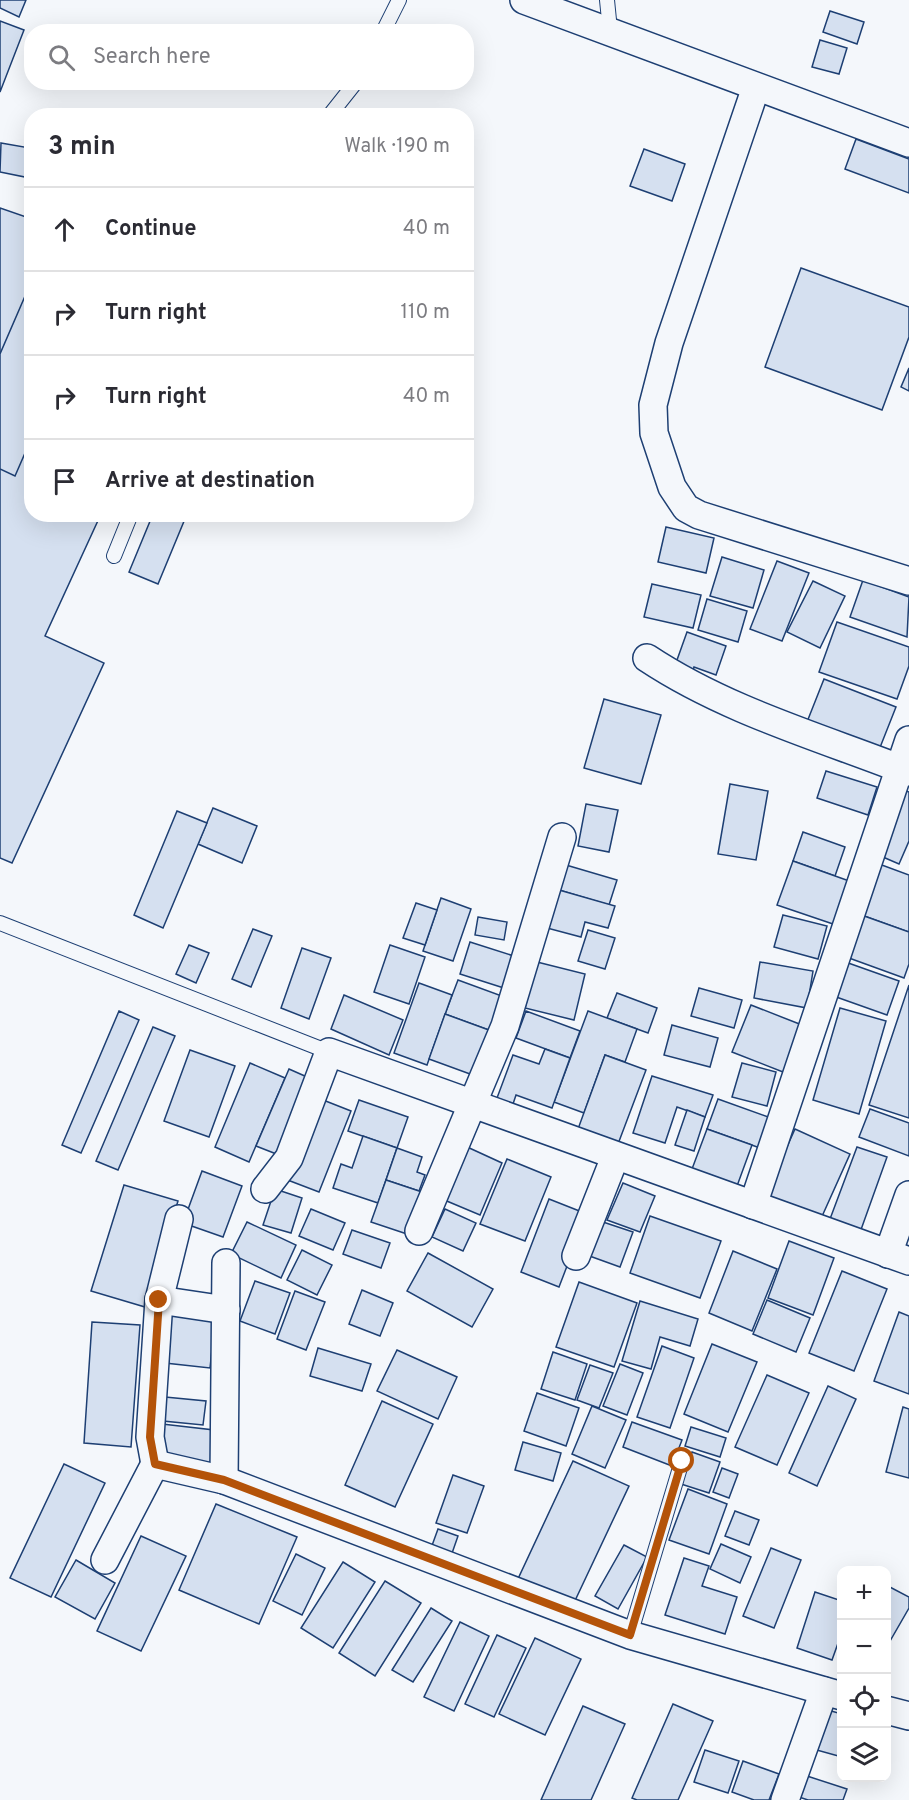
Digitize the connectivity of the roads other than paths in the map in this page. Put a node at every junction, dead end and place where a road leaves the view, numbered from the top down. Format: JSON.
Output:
{"nodes":[{"id":1,"x":399,"y":0,"type":"edge"},
{"id":2,"x":524,"y":0,"type":"edge"},
{"id":3,"x":607,"y":0,"type":"edge"},
{"id":4,"x":387,"y":24,"type":"edge"},
{"id":5,"x":609,"y":30,"type":"junction"},
{"id":6,"x":756,"y":87,"type":"junction"},
{"id":7,"x":350,"y":90,"type":"edge"},
{"id":8,"x":335,"y":108,"type":"edge"},
{"id":9,"x":909,"y":143,"type":"edge"},
{"id":10,"x":128,"y":522,"type":"edge"},
{"id":11,"x":114,"y":556,"type":"dead end"},
{"id":12,"x":909,"y":582,"type":"edge"},
{"id":13,"x":647,"y":658,"type":"dead end"},
{"id":14,"x":909,"y":740,"type":"edge"},
{"id":15,"x":905,"y":770,"type":"edge"},
{"id":16,"x":562,"y":837,"type":"dead end"},
{"id":17,"x":0,"y":923,"type":"edge"},
{"id":18,"x":329,"y":1052,"type":"junction"},
{"id":19,"x":473,"y":1102,"type":"junction"},
{"id":20,"x":615,"y":1157,"type":"junction"},
{"id":21,"x":265,"y":1189,"type":"dead end"},
{"id":22,"x":909,"y":1195,"type":"edge"},
{"id":23,"x":753,"y":1205,"type":"junction"},
{"id":24,"x":179,"y":1219,"type":"dead end"},
{"id":25,"x":419,"y":1232,"type":"dead end"},
{"id":26,"x":576,"y":1256,"type":"dead end"},
{"id":27,"x":899,"y":1257,"type":"edge"},
{"id":28,"x":226,"y":1263,"type":"dead end"},
{"id":29,"x":159,"y":1300,"type":"junction"},
{"id":30,"x":226,"y":1310,"type":"junction"},
{"id":31,"x":682,"y":1461,"type":"dead end"},
{"id":32,"x":155,"y":1464,"type":"junction"},
{"id":33,"x":224,"y":1480,"type":"junction"},
{"id":34,"x":105,"y":1560,"type":"dead end"},
{"id":35,"x":630,"y":1635,"type":"junction"},
{"id":36,"x":833,"y":1694,"type":"edge"},
{"id":37,"x":891,"y":1711,"type":"edge"},
{"id":38,"x":909,"y":1716,"type":"edge"},
{"id":39,"x":785,"y":1800,"type":"edge"}],
"edges":[{"from":1,"to":4,"type":"lane"},
{"from":2,"to":5,"type":"street"},
{"from":3,"to":5,"type":"lane"},
{"from":5,"to":6,"type":"street"},
{"from":6,"to":9,"type":"street"},
{"from":6,"to":12,"type":"street"},
{"from":7,"to":8,"type":"lane"},
{"from":10,"to":11,"type":"lane"},
{"from":13,"to":15,"type":"street"},
{"from":14,"to":15,"type":"street"},
{"from":15,"to":23,"type":"street"},
{"from":16,"to":19,"type":"street"},
{"from":17,"to":18,"type":"lane"},
{"from":18,"to":19,"type":"street"},
{"from":18,"to":21,"type":"street"},
{"from":19,"to":20,"type":"street"},
{"from":19,"to":25,"type":"street"},
{"from":20,"to":23,"type":"street"},
{"from":20,"to":26,"type":"street"},
{"from":22,"to":27,"type":"street"},
{"from":23,"to":27,"type":"street"},
{"from":24,"to":29,"type":"street"},
{"from":28,"to":30,"type":"street"},
{"from":29,"to":30,"type":"street"},
{"from":29,"to":32,"type":"street"},
{"from":30,"to":33,"type":"street"},
{"from":31,"to":35,"type":"lane"},
{"from":32,"to":33,"type":"street"},
{"from":32,"to":34,"type":"street"},
{"from":33,"to":35,"type":"street"},
{"from":35,"to":36,"type":"street"},
{"from":36,"to":39,"type":"street"},
{"from":37,"to":38,"type":"street"}]}
